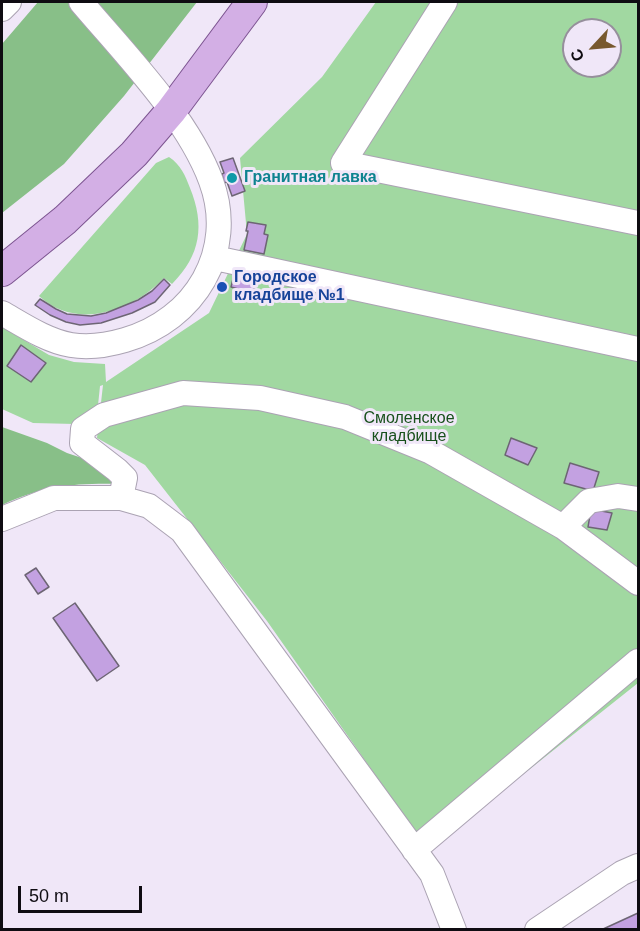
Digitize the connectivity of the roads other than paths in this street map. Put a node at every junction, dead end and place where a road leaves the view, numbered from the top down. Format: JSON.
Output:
{"nodes":[{"id":1,"x":9,"y":2,"type":"edge"},
{"id":2,"x":81,"y":2,"type":"edge"},
{"id":3,"x":252,"y":2,"type":"edge"},
{"id":4,"x":445,"y":2,"type":"edge"},
{"id":5,"x":2,"y":9,"type":"edge"},
{"id":6,"x":171,"y":111,"type":"junction"},
{"id":7,"x":639,"y":223,"type":"edge"},
{"id":8,"x":215,"y":258,"type":"junction"},
{"id":9,"x":2,"y":271,"type":"edge"},
{"id":10,"x":2,"y":313,"type":"edge"},
{"id":11,"x":639,"y":350,"type":"edge"},
{"id":12,"x":122,"y":498,"type":"junction"},
{"id":13,"x":639,"y":499,"type":"edge"},
{"id":14,"x":2,"y":519,"type":"edge"},
{"id":15,"x":563,"y":527,"type":"junction"},
{"id":16,"x":639,"y":583,"type":"edge"},
{"id":17,"x":639,"y":661,"type":"edge"},
{"id":18,"x":414,"y":850,"type":"junction"},
{"id":19,"x":639,"y":866,"type":"edge"},
{"id":20,"x":454,"y":930,"type":"edge"},
{"id":21,"x":537,"y":930,"type":"edge"}],
"edges":[{"from":1,"to":5,"type":"street"},
{"from":2,"to":6,"type":"street"},
{"from":3,"to":6,"type":"main road"},
{"from":4,"to":7,"type":"street"},
{"from":6,"to":8,"type":"street"},
{"from":6,"to":9,"type":"main road"},
{"from":8,"to":10,"type":"street"},
{"from":8,"to":11,"type":"street"},
{"from":12,"to":14,"type":"street"},
{"from":12,"to":15,"type":"street"},
{"from":12,"to":18,"type":"street"},
{"from":13,"to":15,"type":"street"},
{"from":15,"to":16,"type":"street"},
{"from":17,"to":18,"type":"street"},
{"from":18,"to":20,"type":"street"},
{"from":19,"to":21,"type":"street"}]}
